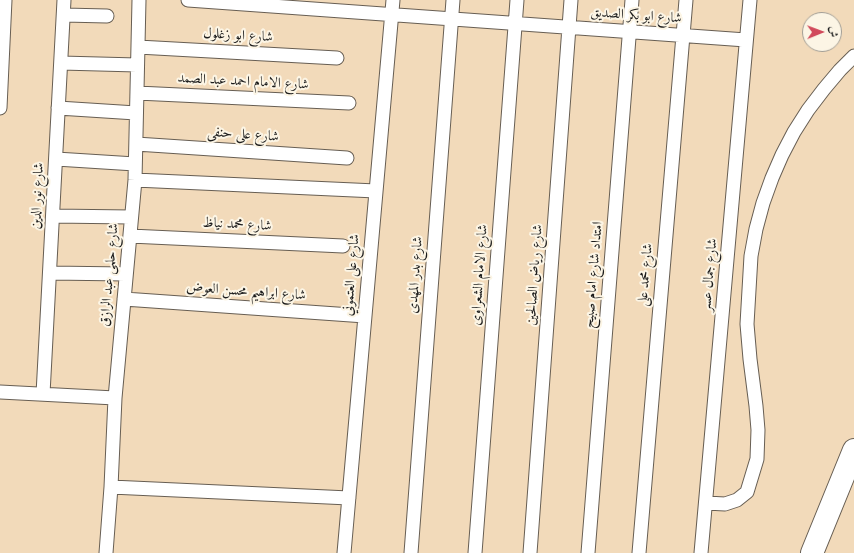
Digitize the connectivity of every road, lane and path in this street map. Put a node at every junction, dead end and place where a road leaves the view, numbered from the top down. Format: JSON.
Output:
{"nodes":[{"id":1,"x":5,"y":0,"type":"edge"},
{"id":2,"x":64,"y":0,"type":"edge"},
{"id":3,"x":139,"y":0,"type":"edge"},
{"id":4,"x":188,"y":0,"type":"edge"},
{"id":5,"x":393,"y":0,"type":"edge"},
{"id":6,"x":453,"y":0,"type":"edge"},
{"id":7,"x":517,"y":0,"type":"edge"},
{"id":8,"x":571,"y":0,"type":"edge"},
{"id":9,"x":632,"y":0,"type":"edge"},
{"id":10,"x":686,"y":0,"type":"edge"},
{"id":11,"x":750,"y":0,"type":"edge"},
{"id":12,"x":64,"y":15,"type":"junction"},
{"id":13,"x":392,"y":15,"type":"junction"},
{"id":14,"x":107,"y":16,"type":"dead end"},
{"id":15,"x":452,"y":19,"type":"junction"},
{"id":16,"x":516,"y":23,"type":"junction"},
{"id":17,"x":569,"y":27,"type":"junction"},
{"id":18,"x":629,"y":32,"type":"junction"},
{"id":19,"x":683,"y":35,"type":"junction"},
{"id":20,"x":746,"y":40,"type":"junction"},
{"id":21,"x":138,"y":46,"type":"junction"},
{"id":22,"x":854,"y":56,"type":"edge"},
{"id":23,"x":337,"y":58,"type":"dead end"},
{"id":24,"x":61,"y":63,"type":"junction"},
{"id":25,"x":137,"y":65,"type":"junction"},
{"id":26,"x":137,"y":93,"type":"junction"},
{"id":27,"x":349,"y":103,"type":"dead end"},
{"id":28,"x":0,"y":108,"type":"edge"},
{"id":29,"x":58,"y":108,"type":"junction"},
{"id":30,"x":136,"y":113,"type":"junction"},
{"id":31,"x":136,"y":144,"type":"junction"},
{"id":32,"x":347,"y":158,"type":"dead end"},
{"id":33,"x":56,"y":159,"type":"junction"},
{"id":34,"x":135,"y":164,"type":"junction"},
{"id":35,"x":135,"y":180,"type":"junction"},
{"id":36,"x":376,"y":191,"type":"junction"},
{"id":37,"x":53,"y":216,"type":"junction"},
{"id":38,"x":131,"y":217,"type":"junction"},
{"id":39,"x":130,"y":236,"type":"junction"},
{"id":40,"x":343,"y":246,"type":"dead end"},
{"id":41,"x":50,"y":273,"type":"junction"},
{"id":42,"x":126,"y":274,"type":"junction"},
{"id":43,"x":124,"y":299,"type":"junction"},
{"id":44,"x":365,"y":316,"type":"junction"},
{"id":45,"x":0,"y":392,"type":"edge"},
{"id":46,"x":43,"y":394,"type":"junction"},
{"id":47,"x":115,"y":398,"type":"junction"},
{"id":48,"x":854,"y":450,"type":"edge"},
{"id":49,"x":111,"y":488,"type":"junction"},
{"id":50,"x":349,"y":498,"type":"junction"},
{"id":51,"x":706,"y":503,"type":"junction"},
{"id":52,"x":106,"y":553,"type":"edge"},
{"id":53,"x":344,"y":553,"type":"edge"},
{"id":54,"x":411,"y":553,"type":"edge"},
{"id":55,"x":475,"y":553,"type":"edge"},
{"id":56,"x":530,"y":553,"type":"edge"},
{"id":57,"x":588,"y":553,"type":"edge"},
{"id":58,"x":639,"y":553,"type":"edge"},
{"id":59,"x":701,"y":553,"type":"edge"},
{"id":60,"x":812,"y":553,"type":"edge"}],
"edges":[{"from":1,"to":28,"type":"street"},
{"from":2,"to":12,"type":"street","name":"شارع نور الدين"},
{"from":3,"to":21,"type":"street","name":"شارع حلمى عبد الرازق"},
{"from":4,"to":13,"type":"street","name":"شارع ابو بكر الصديق"},
{"from":5,"to":13,"type":"street","name":"شارع على العتموني"},
{"from":6,"to":15,"type":"street","name":"شارع بدر المهدى"},
{"from":7,"to":16,"type":"street","name":"شارع الامام الشعراوى"},
{"from":8,"to":17,"type":"street","name":"شارع رياض الصالحين"},
{"from":9,"to":18,"type":"street","name":"امتداد شارع امام صبيح"},
{"from":10,"to":19,"type":"street","name":"شارع محمد على"},
{"from":11,"to":20,"type":"street","name":"شارع جمال عسر"},
{"from":12,"to":14,"type":"street"},
{"from":12,"to":24,"type":"street","name":"شارع نور الدين"},
{"from":13,"to":15,"type":"street","name":"شارع ابو بكر الصديق"},
{"from":13,"to":36,"type":"street","name":"شارع على العتموني"},
{"from":15,"to":16,"type":"street","name":"شارع ابو بكر الصديق"},
{"from":15,"to":54,"type":"street","name":"شارع بدر المهدى"},
{"from":16,"to":17,"type":"street","name":"شارع ابو بكر الصديق"},
{"from":16,"to":55,"type":"street","name":"شارع الامام الشعراوى"},
{"from":17,"to":18,"type":"street","name":"شارع ابو بكر الصديق"},
{"from":17,"to":56,"type":"street","name":"شارع رياض الصالحين"},
{"from":18,"to":19,"type":"street","name":"شارع ابو بكر الصديق"},
{"from":18,"to":57,"type":"street","name":"امتداد شارع امام صبيح"},
{"from":19,"to":20,"type":"street","name":"شارع ابو بكر الصديق"},
{"from":19,"to":58,"type":"street","name":"شارع محمد على"},
{"from":20,"to":51,"type":"street","name":"شارع جمال عسر"},
{"from":21,"to":23,"type":"street","name":"شارع ابو زغلول"},
{"from":21,"to":25,"type":"street","name":"شارع حلمى عبد الرازق"},
{"from":22,"to":51,"type":"street"},
{"from":24,"to":25,"type":"street"},
{"from":24,"to":29,"type":"street","name":"شارع نور الدين"},
{"from":25,"to":26,"type":"street","name":"شارع حلمى عبد الرازق"},
{"from":26,"to":27,"type":"street","name":"شارع الامام احمد عبد الصمد"},
{"from":26,"to":30,"type":"street","name":"شارع حلمى عبد الرازق"},
{"from":29,"to":30,"type":"street"},
{"from":29,"to":33,"type":"street","name":"شارع نور الدين"},
{"from":30,"to":31,"type":"street","name":"شارع حلمى عبد الرازق"},
{"from":31,"to":32,"type":"street","name":"شارع على حنفى"},
{"from":31,"to":34,"type":"street","name":"شارع حلمى عبد الرازق"},
{"from":33,"to":34,"type":"street"},
{"from":33,"to":37,"type":"street","name":"شارع نور الدين"},
{"from":34,"to":35,"type":"street","name":"شارع حلمى عبد الرازق"},
{"from":35,"to":36,"type":"street"},
{"from":35,"to":38,"type":"street","name":"شارع حلمى عبد الرازق"},
{"from":36,"to":44,"type":"street","name":"شارع على العتموني"},
{"from":37,"to":38,"type":"street"},
{"from":37,"to":41,"type":"street","name":"شارع نور الدين"},
{"from":38,"to":39,"type":"street","name":"شارع حلمى عبد الرازق"},
{"from":39,"to":40,"type":"street","name":"شارع محمد نياظ"},
{"from":39,"to":42,"type":"street","name":"شارع حلمى عبد الرازق"},
{"from":41,"to":42,"type":"street"},
{"from":41,"to":46,"type":"street","name":"شارع نور الدين"},
{"from":42,"to":43,"type":"street","name":"شارع حلمى عبد الرازق"},
{"from":43,"to":44,"type":"street","name":"شارع ابراهيم محسن العوض"},
{"from":43,"to":47,"type":"street","name":"شارع حلمى عبد الرازق"},
{"from":44,"to":50,"type":"street","name":"شارع على العتموني"},
{"from":45,"to":46,"type":"street"},
{"from":46,"to":47,"type":"street"},
{"from":47,"to":49,"type":"street","name":"شارع حلمى عبد الرازق"},
{"from":48,"to":60,"type":"highway"},
{"from":49,"to":50,"type":"street"},
{"from":49,"to":52,"type":"street","name":"شارع حلمى عبد الرازق"},
{"from":50,"to":53,"type":"street","name":"شارع على العتموني"},
{"from":51,"to":59,"type":"street","name":"شارع جمال عسر"}]}
